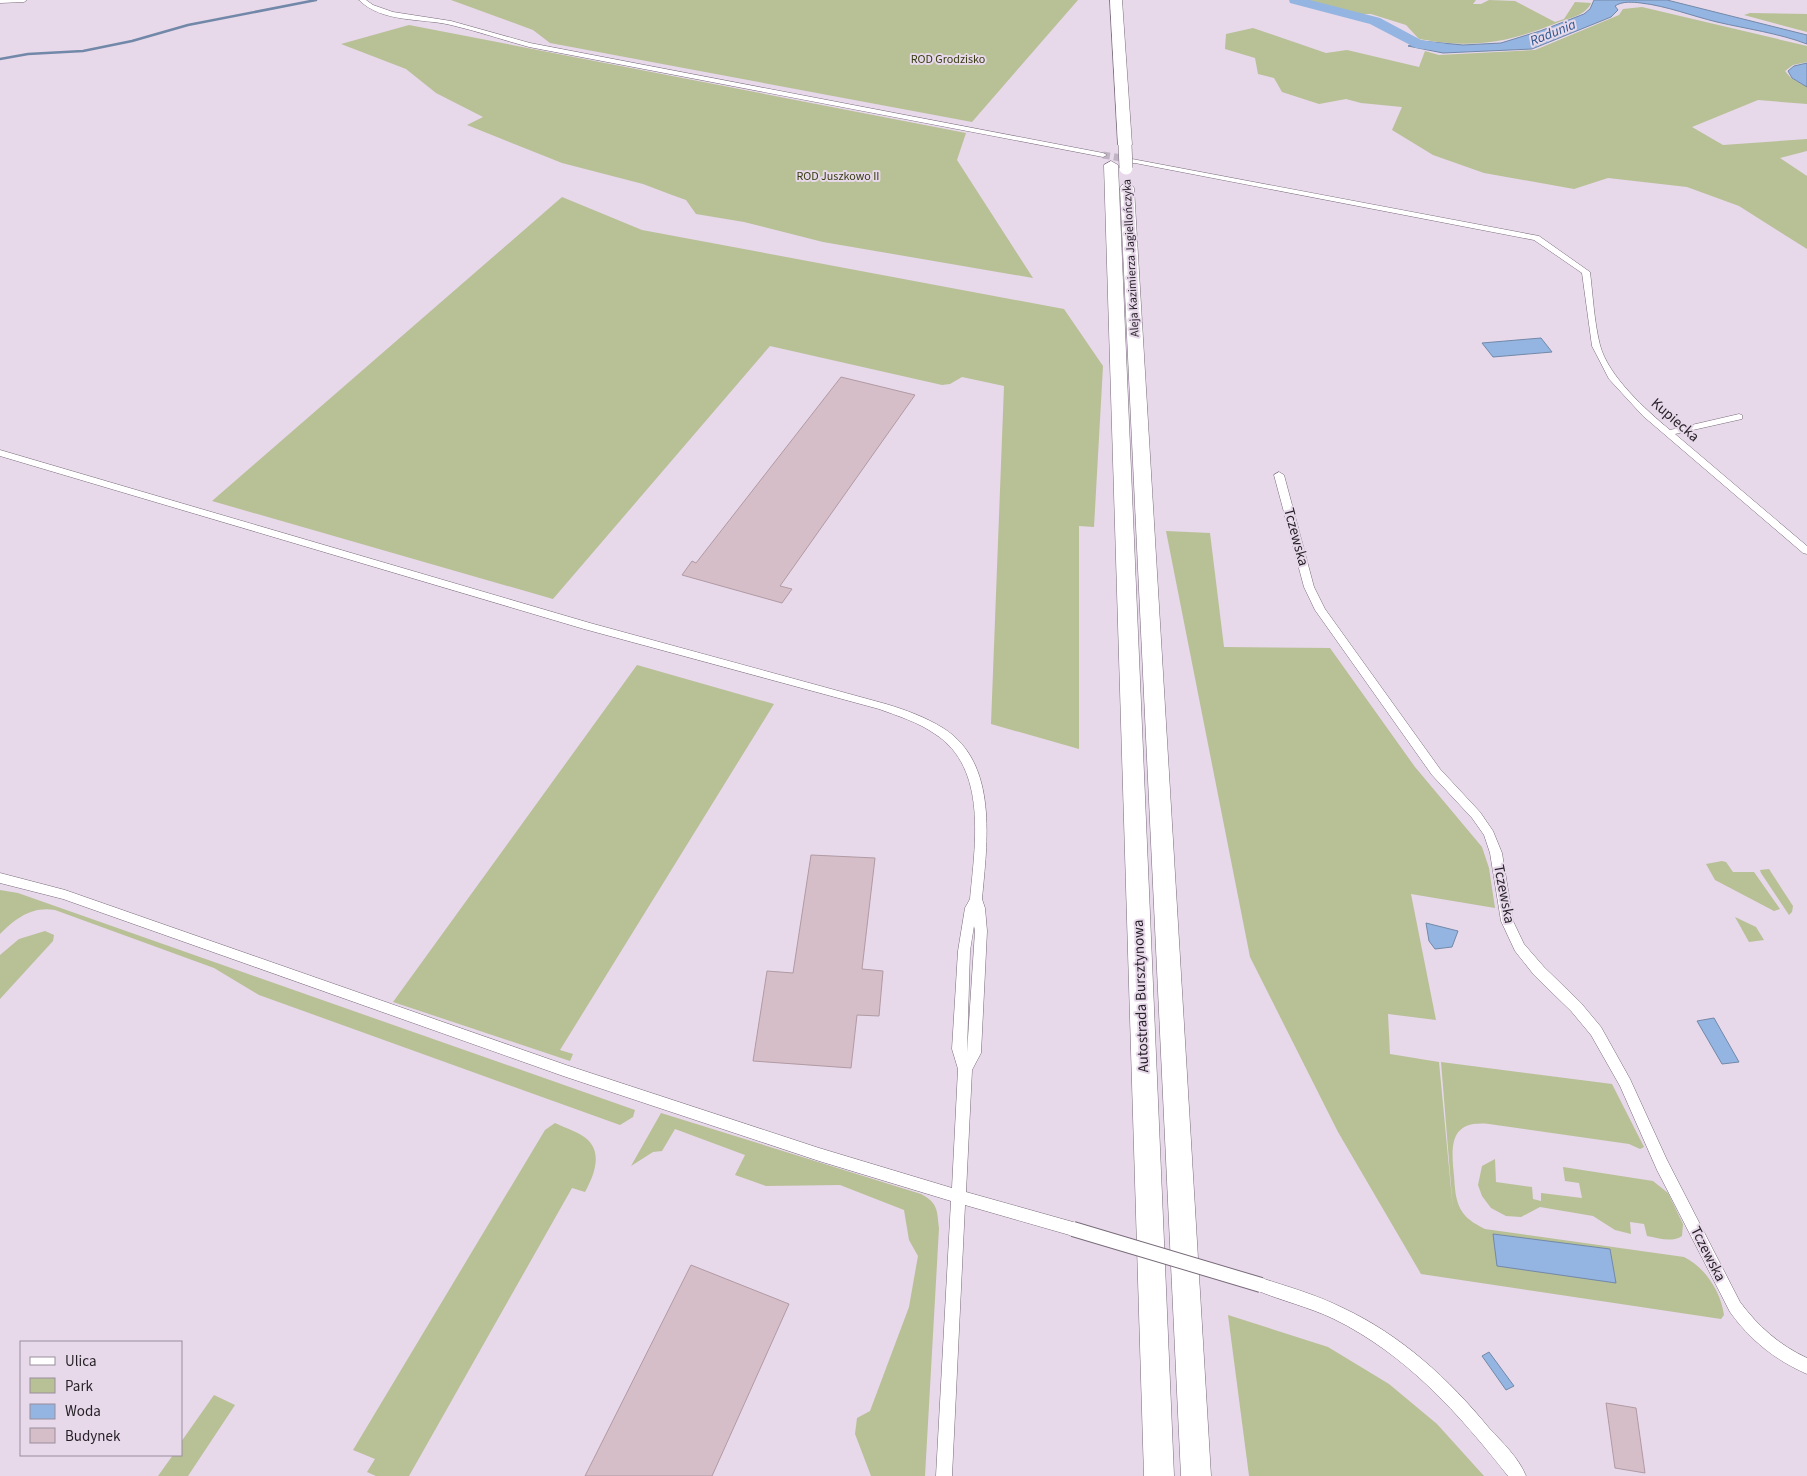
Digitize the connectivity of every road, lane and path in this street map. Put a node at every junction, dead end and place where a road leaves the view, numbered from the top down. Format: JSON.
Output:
{"nodes":[{"id":1,"x":24,"y":0,"type":"edge"},
{"id":2,"x":362,"y":0,"type":"edge"},
{"id":3,"x":1105,"y":0,"type":"edge"},
{"id":4,"x":1116,"y":0,"type":"edge"},
{"id":5,"x":0,"y":1,"type":"edge"},
{"id":6,"x":1110,"y":107,"type":"dead end"},
{"id":7,"x":1119,"y":162,"type":"junction"},
{"id":8,"x":1739,"y":417,"type":"dead end"},
{"id":9,"x":1669,"y":433,"type":"junction"},
{"id":10,"x":0,"y":453,"type":"edge"},
{"id":11,"x":1279,"y":475,"type":"dead end"},
{"id":12,"x":1135,"y":516,"type":"junction"},
{"id":13,"x":1807,"y":551,"type":"edge"},
{"id":14,"x":0,"y":878,"type":"edge"},
{"id":15,"x":958,"y":1196,"type":"junction"},
{"id":16,"x":1807,"y":1366,"type":"edge"},
{"id":17,"x":944,"y":1476,"type":"edge"},
{"id":18,"x":1159,"y":1476,"type":"edge"},
{"id":19,"x":1196,"y":1476,"type":"edge"},
{"id":20,"x":1518,"y":1476,"type":"edge"}],
"edges":[{"from":1,"to":5,"type":"street"},
{"from":2,"to":7,"type":"street"},
{"from":3,"to":6,"type":"highway"},
{"from":4,"to":7,"type":"highway","name":"Aleja Kazimierza Jagiellończyka","bridge":true},
{"from":7,"to":9,"type":"street","name":"Kupiecka"},
{"from":7,"to":12,"type":"highway","name":"Aleja Kazimierza Jagiellończyka"},
{"from":8,"to":9,"type":"street"},
{"from":9,"to":13,"type":"street","name":"Kupiecka"},
{"from":10,"to":15,"type":"street"},
{"from":11,"to":16,"type":"street","name":"Tczewska"},
{"from":12,"to":18,"type":"highway","name":"Autostrada Bursztynowa"},
{"from":12,"to":19,"type":"highway","name":"Autostrada Bursztynowa"},
{"from":14,"to":15,"type":"street"},
{"from":15,"to":17,"type":"street"},
{"from":15,"to":20,"type":"street","bridge":true}]}
